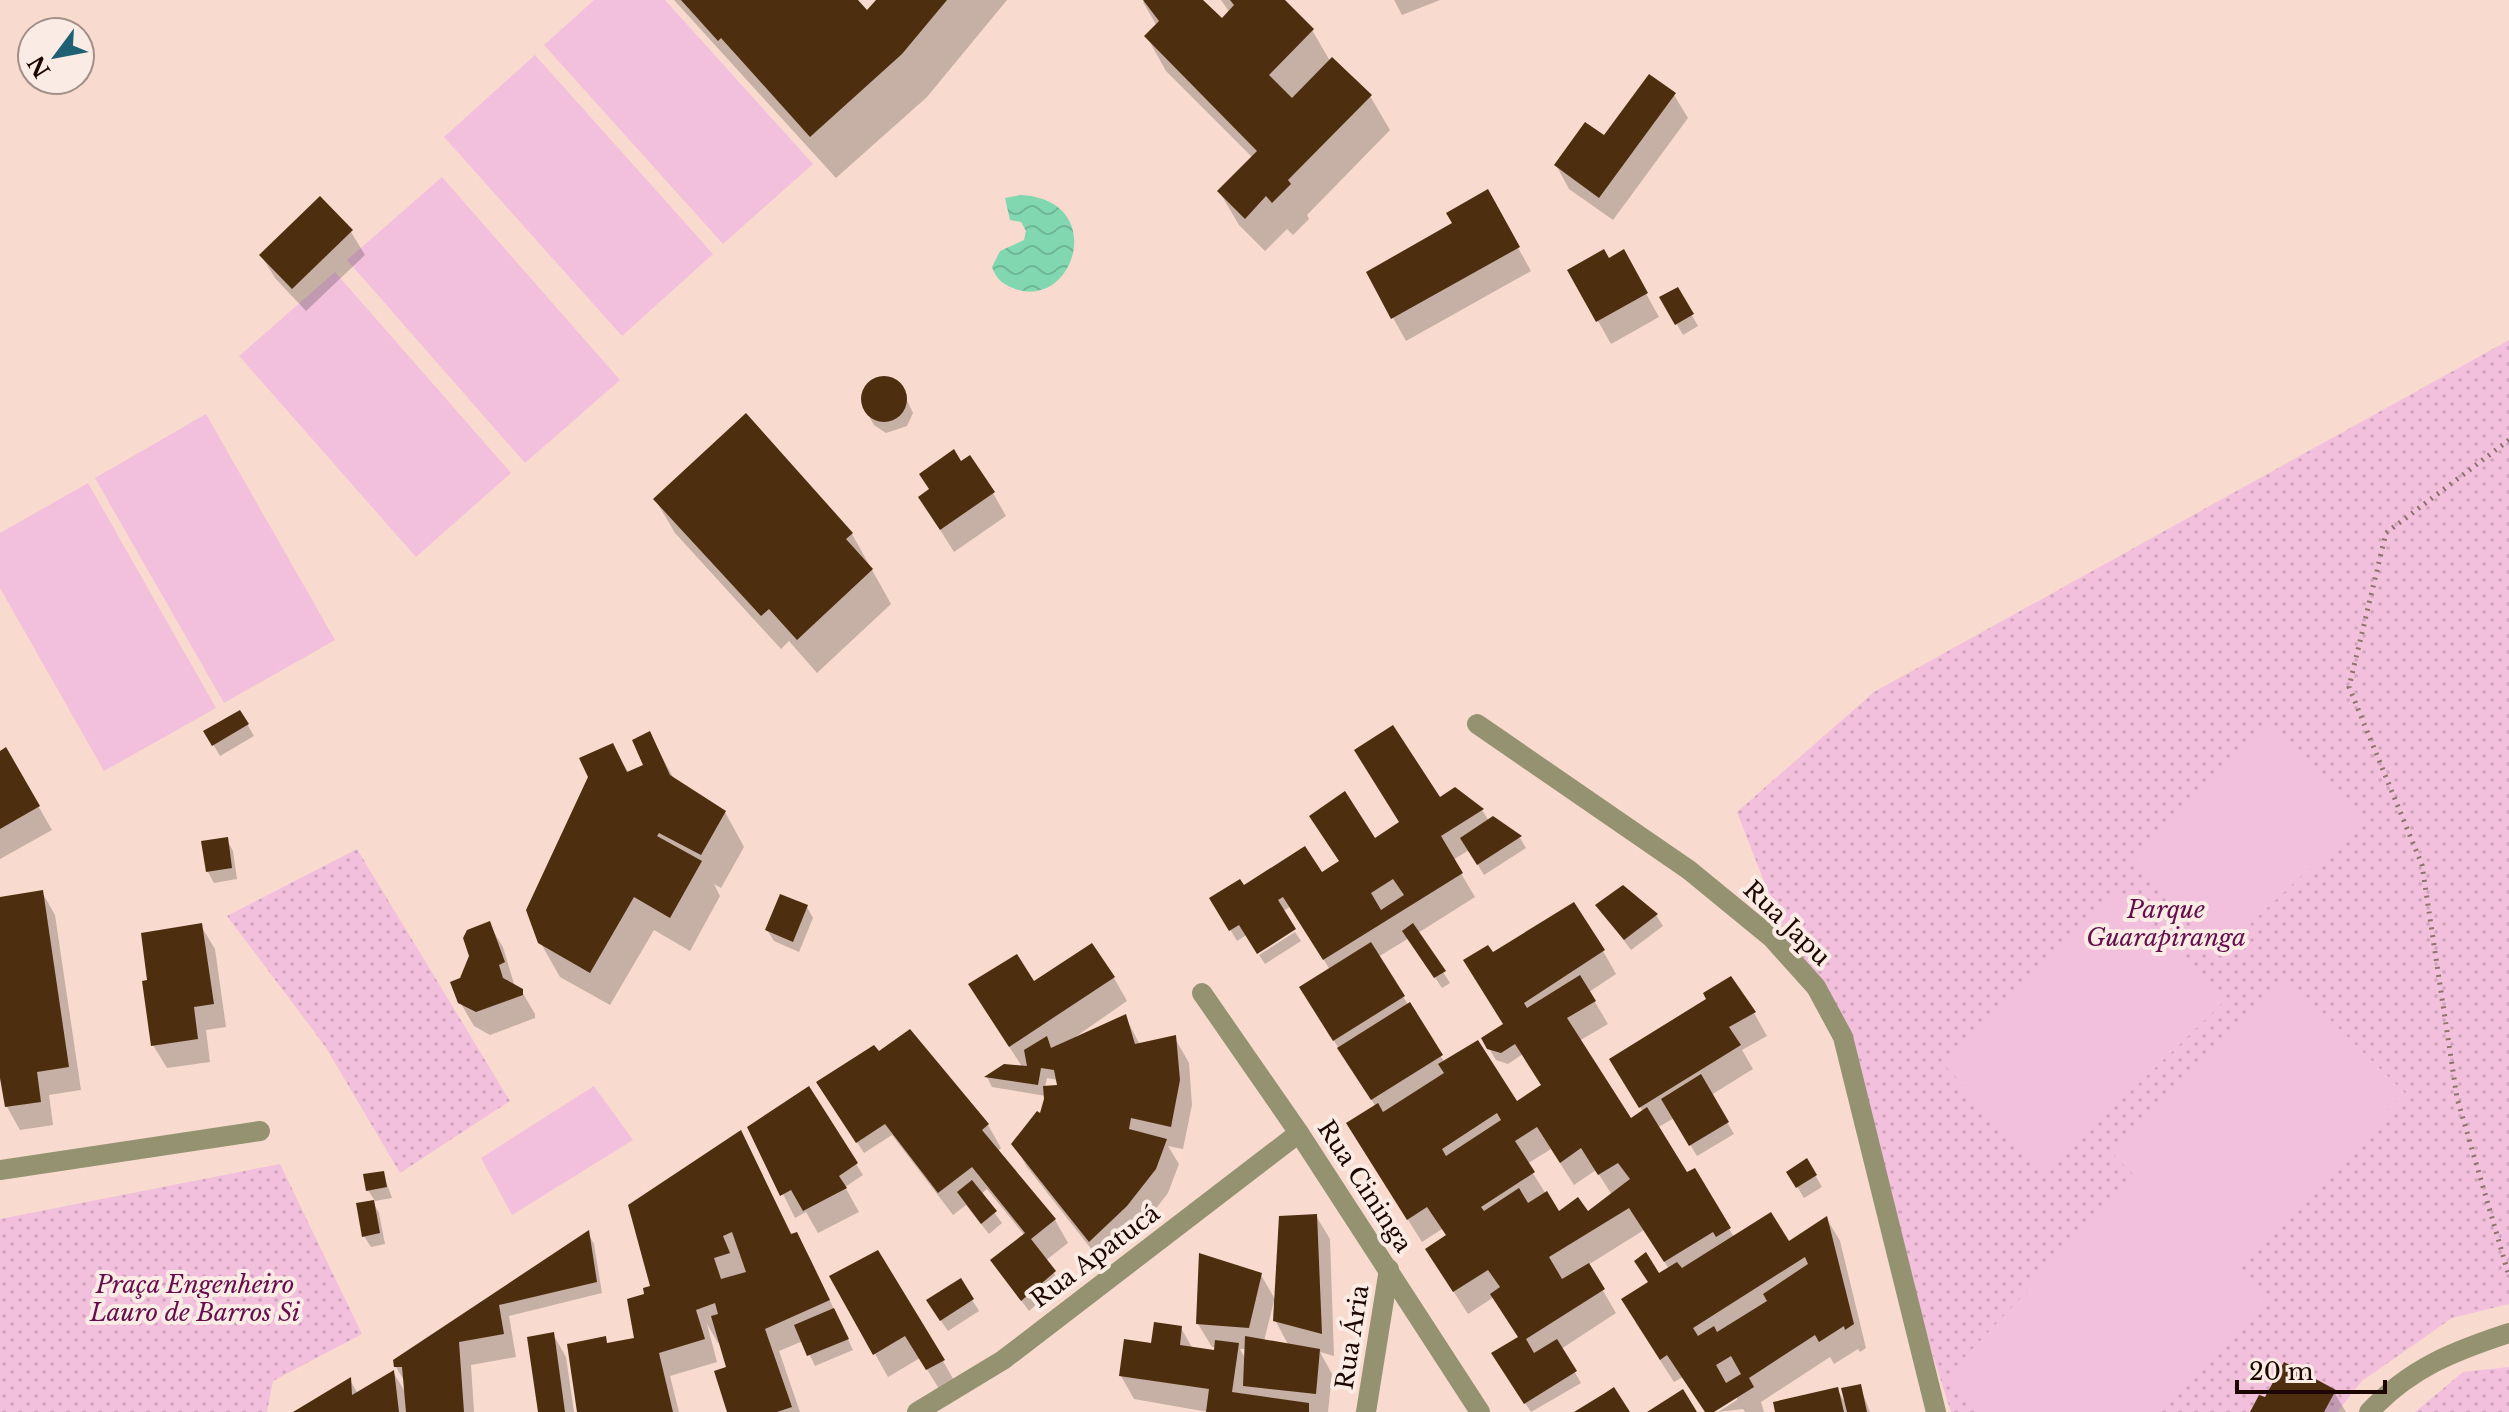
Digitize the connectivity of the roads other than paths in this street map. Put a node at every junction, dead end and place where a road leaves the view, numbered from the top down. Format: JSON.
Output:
{"nodes":[{"id":1,"x":1477,"y":724,"type":"dead end"},
{"id":2,"x":1202,"y":993,"type":"dead end"},
{"id":3,"x":260,"y":1131,"type":"dead end"},
{"id":4,"x":1299,"y":1133,"type":"junction"},
{"id":5,"x":0,"y":1170,"type":"edge"},
{"id":6,"x":1389,"y":1269,"type":"junction"},
{"id":7,"x":2509,"y":1333,"type":"edge"},
{"id":8,"x":917,"y":1412,"type":"edge"},
{"id":9,"x":1366,"y":1412,"type":"edge"},
{"id":10,"x":1480,"y":1412,"type":"edge"},
{"id":11,"x":1936,"y":1412,"type":"edge"},
{"id":12,"x":2369,"y":1412,"type":"edge"}],
"edges":[{"from":1,"to":11,"type":"street","name":"Rua Japu"},
{"from":2,"to":4,"type":"street","name":"Rua Cininga"},
{"from":3,"to":5,"type":"street"},
{"from":4,"to":6,"type":"street","name":"Rua Cininga"},
{"from":4,"to":8,"type":"street","name":"Rua Apatucá"},
{"from":6,"to":9,"type":"street","name":"Rua Ária"},
{"from":6,"to":10,"type":"street","name":"Rua Cininga"},
{"from":7,"to":12,"type":"street"}]}
